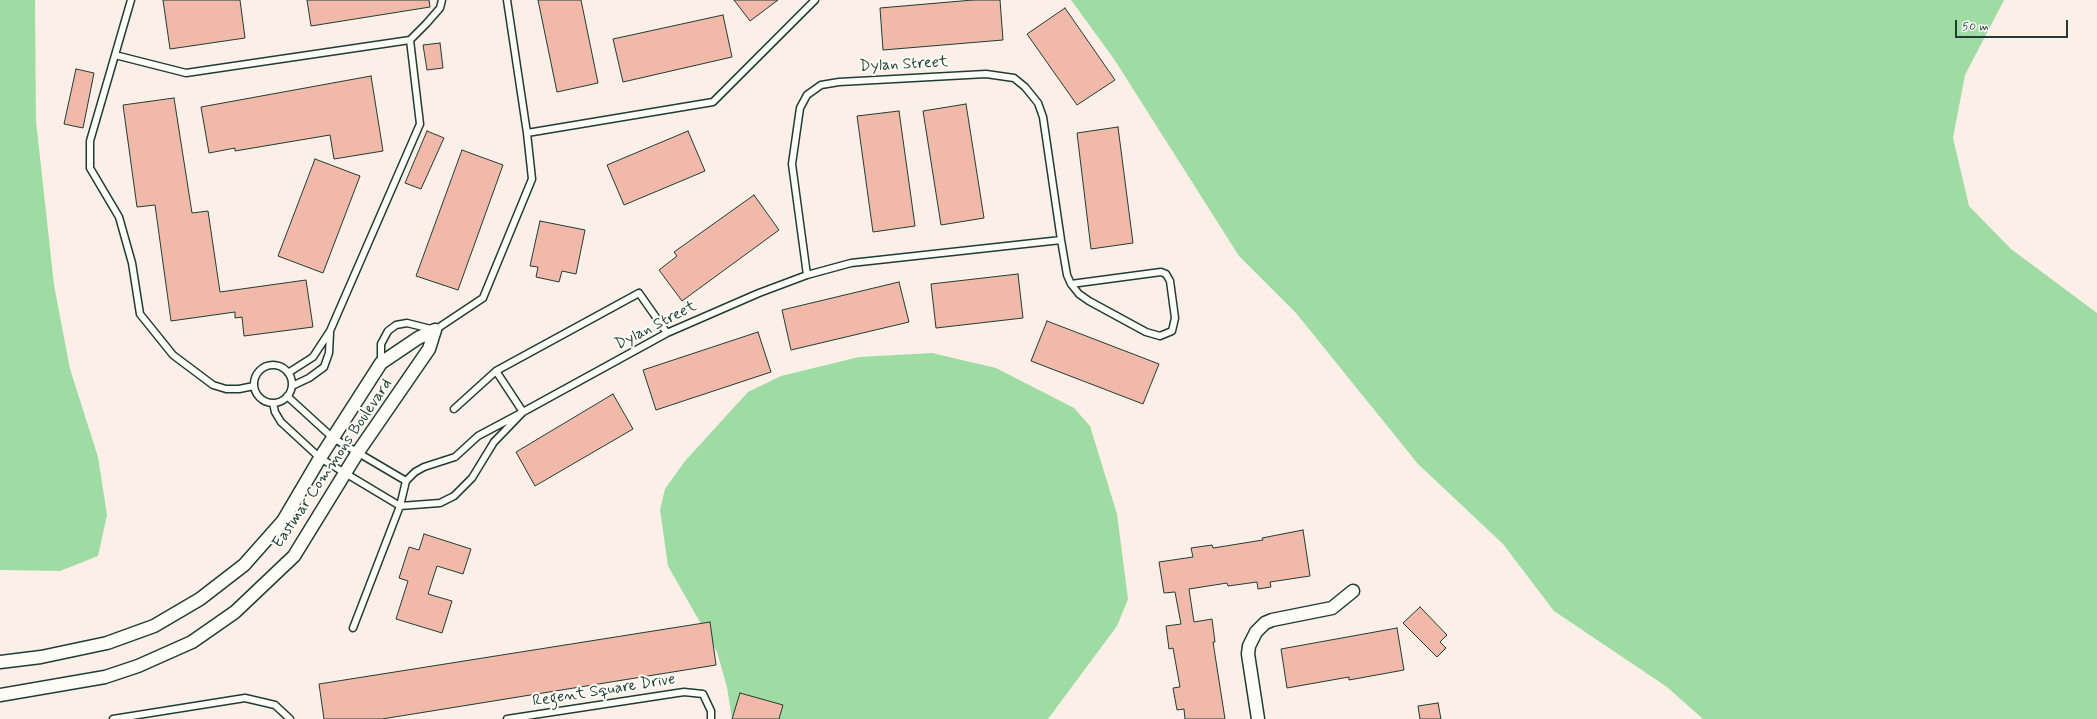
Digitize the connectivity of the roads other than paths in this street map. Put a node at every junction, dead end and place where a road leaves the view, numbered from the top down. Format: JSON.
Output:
{"nodes":[{"id":1,"x":130,"y":0,"type":"edge"},
{"id":2,"x":442,"y":0,"type":"edge"},
{"id":3,"x":507,"y":0,"type":"edge"},
{"id":4,"x":815,"y":0,"type":"edge"},
{"id":5,"x":410,"y":40,"type":"junction"},
{"id":6,"x":115,"y":55,"type":"junction"},
{"id":7,"x":527,"y":133,"type":"junction"},
{"id":8,"x":1062,"y":240,"type":"junction"},
{"id":9,"x":808,"y":275,"type":"junction"},
{"id":10,"x":1071,"y":284,"type":"junction"},
{"id":11,"x":434,"y":330,"type":"junction"},
{"id":12,"x":330,"y":332,"type":"junction"},
{"id":13,"x":667,"y":333,"type":"junction"},
{"id":14,"x":381,"y":363,"type":"junction"},
{"id":15,"x":496,"y":371,"type":"junction"},
{"id":16,"x":288,"y":373,"type":"junction"},
{"id":17,"x":254,"y":386,"type":"junction"},
{"id":18,"x":292,"y":386,"type":"junction"},
{"id":19,"x":287,"y":396,"type":"junction"},
{"id":20,"x":273,"y":403,"type":"junction"},
{"id":21,"x":454,"y":409,"type":"dead end"},
{"id":22,"x":523,"y":412,"type":"junction"},
{"id":23,"x":333,"y":438,"type":"junction"},
{"id":24,"x":358,"y":452,"type":"junction"},
{"id":25,"x":320,"y":458,"type":"junction"},
{"id":26,"x":344,"y":474,"type":"junction"},
{"id":27,"x":406,"y":481,"type":"junction"},
{"id":28,"x":400,"y":506,"type":"junction"},
{"id":29,"x":1353,"y":591,"type":"dead end"},
{"id":30,"x":353,"y":628,"type":"dead end"},
{"id":31,"x":0,"y":662,"type":"edge"},
{"id":32,"x":0,"y":695,"type":"edge"},
{"id":33,"x":113,"y":719,"type":"edge"},
{"id":34,"x":290,"y":719,"type":"edge"},
{"id":35,"x":507,"y":719,"type":"edge"},
{"id":36,"x":711,"y":719,"type":"edge"},
{"id":37,"x":1258,"y":719,"type":"edge"}],
"edges":[{"from":1,"to":6,"type":"lane"},
{"from":2,"to":5,"type":"lane"},
{"from":3,"to":7,"type":"lane","name":"Eastmar Commons Boulevard"},
{"from":4,"to":7,"type":"lane"},
{"from":5,"to":6,"type":"lane"},
{"from":5,"to":12,"type":"lane"},
{"from":6,"to":17,"type":"lane"},
{"from":7,"to":11,"type":"lane","name":"Eastmar Commons Boulevard"},
{"from":8,"to":9,"type":"lane","name":"Dylan Street"},
{"from":8,"to":9,"type":"lane","name":"Dylan Street"},
{"from":8,"to":10,"type":"lane","name":"Dylan Street"},
{"from":9,"to":13,"type":"lane","name":"Dylan Street"},
{"from":10,"to":10,"type":"lane","name":"Dylan Street"},
{"from":11,"to":14,"type":"street","name":"Eastmar Commons Boulevard"},
{"from":11,"to":14,"type":"lane"},
{"from":11,"to":24,"type":"street","name":"Eastmar Commons Boulevard"},
{"from":12,"to":16,"type":"lane"},
{"from":12,"to":18,"type":"lane"},
{"from":13,"to":15,"type":"lane"},
{"from":13,"to":22,"type":"lane","name":"Dylan Street"},
{"from":14,"to":23,"type":"street","name":"Eastmar Commons Boulevard"},
{"from":15,"to":21,"type":"lane"},
{"from":15,"to":22,"type":"lane"},
{"from":16,"to":17,"type":"lane"},
{"from":16,"to":18,"type":"lane"},
{"from":17,"to":20,"type":"lane"},
{"from":18,"to":19,"type":"lane"},
{"from":19,"to":20,"type":"lane"},
{"from":19,"to":23,"type":"lane"},
{"from":20,"to":25,"type":"lane"},
{"from":22,"to":27,"type":"lane","name":"Dylan Street"},
{"from":22,"to":28,"type":"lane","name":"Dylan Street"},
{"from":23,"to":24,"type":"lane"},
{"from":23,"to":25,"type":"street","name":"Eastmar Commons Boulevard"},
{"from":24,"to":26,"type":"street","name":"Eastmar Commons Boulevard"},
{"from":24,"to":27,"type":"lane"},
{"from":25,"to":26,"type":"lane"},
{"from":25,"to":31,"type":"street","name":"Eastmar Commons Boulevard"},
{"from":26,"to":28,"type":"lane"},
{"from":26,"to":32,"type":"street","name":"Eastmar Commons Boulevard"},
{"from":27,"to":28,"type":"lane"},
{"from":28,"to":30,"type":"lane"},
{"from":29,"to":37,"type":"street"},
{"from":33,"to":34,"type":"lane"},
{"from":35,"to":36,"type":"lane","name":"Regent Square Drive"}]}
